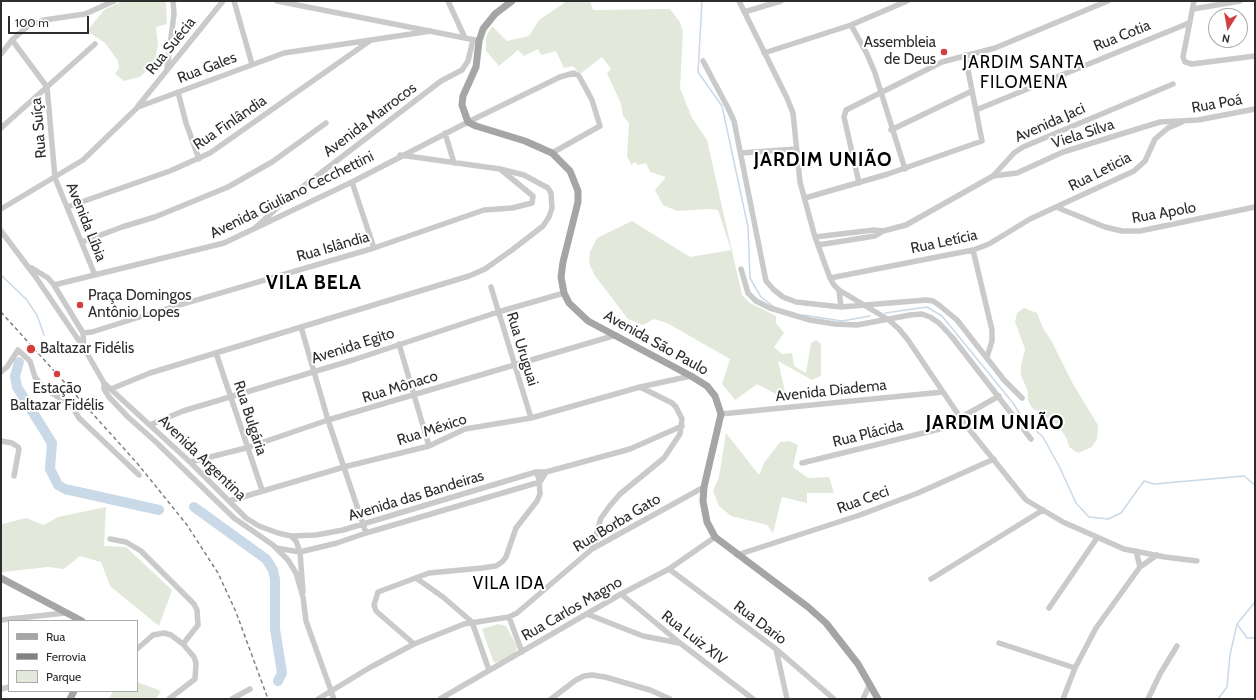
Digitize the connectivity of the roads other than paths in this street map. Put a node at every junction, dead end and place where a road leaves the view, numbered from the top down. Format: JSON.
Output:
{"nodes":[{"id":1,"x":114,"y":1,"type":"edge"},
{"id":2,"x":173,"y":1,"type":"edge"},
{"id":3,"x":223,"y":1,"type":"edge"},
{"id":4,"x":234,"y":1,"type":"edge"},
{"id":5,"x":277,"y":1,"type":"edge"},
{"id":6,"x":448,"y":1,"type":"edge"},
{"id":7,"x":512,"y":1,"type":"edge"},
{"id":8,"x":739,"y":1,"type":"edge"},
{"id":9,"x":781,"y":1,"type":"edge"},
{"id":10,"x":907,"y":1,"type":"edge"},
{"id":11,"x":1108,"y":1,"type":"edge"},
{"id":12,"x":1194,"y":1,"type":"edge"},
{"id":13,"x":1240,"y":1,"type":"edge"},
{"id":14,"x":307,"y":4,"type":"edge"},
{"id":15,"x":1193,"y":8,"type":"junction"},
{"id":16,"x":744,"y":12,"type":"junction"},
{"id":17,"x":1189,"y":22,"type":"junction"},
{"id":18,"x":851,"y":25,"type":"junction"},
{"id":19,"x":431,"y":31,"type":"junction"},
{"id":20,"x":465,"y":38,"type":"junction"},
{"id":21,"x":12,"y":40,"type":"junction"},
{"id":22,"x":371,"y":40,"type":"junction"},
{"id":23,"x":476,"y":40,"type":"junction"},
{"id":24,"x":95,"y":44,"type":"dead end"},
{"id":25,"x":764,"y":53,"type":"junction"},
{"id":26,"x":1,"y":54,"type":"edge"},
{"id":27,"x":965,"y":56,"type":"junction"},
{"id":28,"x":1255,"y":56,"type":"edge"},
{"id":29,"x":702,"y":61,"type":"dead end"},
{"id":30,"x":252,"y":64,"type":"junction"},
{"id":31,"x":167,"y":69,"type":"junction"},
{"id":32,"x":1173,"y":84,"type":"dead end"},
{"id":33,"x":47,"y":87,"type":"junction"},
{"id":34,"x":972,"y":91,"type":"junction"},
{"id":35,"x":178,"y":92,"type":"junction"},
{"id":36,"x":881,"y":94,"type":"junction"},
{"id":37,"x":138,"y":106,"type":"junction"},
{"id":38,"x":976,"y":110,"type":"junction"},
{"id":39,"x":1255,"y":110,"type":"edge"},
{"id":40,"x":468,"y":122,"type":"junction"},
{"id":41,"x":1182,"y":122,"type":"junction"},
{"id":42,"x":326,"y":123,"type":"dead end"},
{"id":43,"x":1,"y":128,"type":"edge"},
{"id":44,"x":892,"y":130,"type":"junction"},
{"id":45,"x":445,"y":133,"type":"junction"},
{"id":46,"x":796,"y":149,"type":"junction"},
{"id":47,"x":552,"y":152,"type":"junction"},
{"id":48,"x":741,"y":153,"type":"junction"},
{"id":49,"x":400,"y":155,"type":"junction"},
{"id":50,"x":199,"y":159,"type":"junction"},
{"id":51,"x":454,"y":163,"type":"junction"},
{"id":52,"x":500,"y":169,"type":"junction"},
{"id":53,"x":905,"y":169,"type":"junction"},
{"id":54,"x":993,"y":176,"type":"junction"},
{"id":55,"x":55,"y":178,"type":"junction"},
{"id":56,"x":352,"y":182,"type":"junction"},
{"id":57,"x":859,"y":183,"type":"junction"},
{"id":58,"x":805,"y":198,"type":"junction"},
{"id":59,"x":67,"y":207,"type":"junction"},
{"id":60,"x":1056,"y":207,"type":"junction"},
{"id":61,"x":1255,"y":207,"type":"edge"},
{"id":62,"x":1,"y":209,"type":"edge"},
{"id":63,"x":253,"y":230,"type":"junction"},
{"id":64,"x":1,"y":231,"type":"edge"},
{"id":65,"x":883,"y":231,"type":"junction"},
{"id":66,"x":815,"y":237,"type":"junction"},
{"id":67,"x":82,"y":242,"type":"junction"},
{"id":68,"x":818,"y":245,"type":"junction"},
{"id":69,"x":374,"y":248,"type":"junction"},
{"id":70,"x":973,"y":250,"type":"junction"},
{"id":71,"x":26,"y":264,"type":"junction"},
{"id":72,"x":741,"y":269,"type":"dead end"},
{"id":73,"x":95,"y":275,"type":"junction"},
{"id":74,"x":35,"y":276,"type":"junction"},
{"id":75,"x":830,"y":278,"type":"junction"},
{"id":76,"x":54,"y":285,"type":"junction"},
{"id":77,"x":491,"y":287,"type":"dead end"},
{"id":78,"x":839,"y":290,"type":"junction"},
{"id":79,"x":564,"y":293,"type":"junction"},
{"id":80,"x":866,"y":306,"type":"junction"},
{"id":81,"x":841,"y":307,"type":"junction"},
{"id":82,"x":498,"y":312,"type":"junction"},
{"id":83,"x":889,"y":320,"type":"junction"},
{"id":84,"x":301,"y":327,"type":"junction"},
{"id":85,"x":92,"y":332,"type":"junction"},
{"id":86,"x":82,"y":333,"type":"junction"},
{"id":87,"x":616,"y":335,"type":"junction"},
{"id":88,"x":399,"y":344,"type":"junction"},
{"id":89,"x":84,"y":348,"type":"junction"},
{"id":90,"x":216,"y":353,"type":"junction"},
{"id":91,"x":987,"y":357,"type":"junction"},
{"id":92,"x":514,"y":365,"type":"junction"},
{"id":93,"x":314,"y":371,"type":"junction"},
{"id":94,"x":1,"y":372,"type":"edge"},
{"id":95,"x":691,"y":376,"type":"junction"},
{"id":96,"x":104,"y":383,"type":"junction"},
{"id":97,"x":640,"y":387,"type":"junction"},
{"id":98,"x":111,"y":389,"type":"junction"},
{"id":99,"x":943,"y":392,"type":"junction"},
{"id":100,"x":414,"y":395,"type":"junction"},
{"id":101,"x":999,"y":396,"type":"junction"},
{"id":102,"x":231,"y":398,"type":"junction"},
{"id":103,"x":1022,"y":398,"type":"dead end"},
{"id":104,"x":134,"y":411,"type":"junction"},
{"id":105,"x":721,"y":414,"type":"junction"},
{"id":106,"x":140,"y":416,"type":"junction"},
{"id":107,"x":128,"y":417,"type":"junction"},
{"id":108,"x":531,"y":418,"type":"junction"},
{"id":109,"x":328,"y":420,"type":"junction"},
{"id":110,"x":962,"y":420,"type":"junction"},
{"id":111,"x":132,"y":421,"type":"junction"},
{"id":112,"x":150,"y":425,"type":"junction"},
{"id":113,"x":682,"y":426,"type":"junction"},
{"id":114,"x":1031,"y":438,"type":"dead end"},
{"id":115,"x":1,"y":442,"type":"edge"},
{"id":116,"x":429,"y":446,"type":"junction"},
{"id":117,"x":246,"y":448,"type":"junction"},
{"id":118,"x":994,"y":459,"type":"junction"},
{"id":119,"x":190,"y":462,"type":"junction"},
{"id":120,"x":802,"y":463,"type":"dead end"},
{"id":121,"x":344,"y":467,"type":"junction"},
{"id":122,"x":536,"y":472,"type":"junction"},
{"id":123,"x":546,"y":472,"type":"junction"},
{"id":124,"x":139,"y":475,"type":"dead end"},
{"id":125,"x":14,"y":476,"type":"dead end"},
{"id":126,"x":540,"y":482,"type":"junction"},
{"id":127,"x":704,"y":487,"type":"junction"},
{"id":128,"x":262,"y":490,"type":"junction"},
{"id":129,"x":447,"y":499,"type":"junction"},
{"id":130,"x":229,"y":501,"type":"junction"},
{"id":131,"x":449,"y":509,"type":"junction"},
{"id":132,"x":1043,"y":510,"type":"junction"},
{"id":133,"x":364,"y":525,"type":"junction"},
{"id":134,"x":278,"y":533,"type":"junction"},
{"id":135,"x":366,"y":533,"type":"junction"},
{"id":136,"x":291,"y":536,"type":"junction"},
{"id":137,"x":715,"y":537,"type":"junction"},
{"id":138,"x":1097,"y":538,"type":"junction"},
{"id":139,"x":110,"y":539,"type":"dead end"},
{"id":140,"x":273,"y":545,"type":"junction"},
{"id":141,"x":592,"y":549,"type":"junction"},
{"id":142,"x":1136,"y":551,"type":"junction"},
{"id":143,"x":300,"y":552,"type":"junction"},
{"id":144,"x":737,"y":555,"type":"junction"},
{"id":145,"x":1157,"y":555,"type":"junction"},
{"id":146,"x":1197,"y":561,"type":"dead end"},
{"id":147,"x":1140,"y":567,"type":"junction"},
{"id":148,"x":669,"y":569,"type":"junction"},
{"id":149,"x":1,"y":578,"type":"edge"},
{"id":150,"x":416,"y":578,"type":"junction"},
{"id":151,"x":932,"y":580,"type":"dead end"},
{"id":152,"x":621,"y":594,"type":"junction"},
{"id":153,"x":302,"y":597,"type":"junction"},
{"id":154,"x":1049,"y":608,"type":"dead end"},
{"id":155,"x":65,"y":613,"type":"junction"},
{"id":156,"x":586,"y":614,"type":"junction"},
{"id":157,"x":509,"y":617,"type":"junction"},
{"id":158,"x":1,"y":620,"type":"edge"},
{"id":159,"x":80,"y":620,"type":"edge"},
{"id":160,"x":472,"y":622,"type":"junction"},
{"id":161,"x":680,"y":643,"type":"junction"},
{"id":162,"x":999,"y":643,"type":"dead end"},
{"id":163,"x":183,"y":644,"type":"junction"},
{"id":164,"x":414,"y":644,"type":"junction"},
{"id":165,"x":1177,"y":646,"type":"dead end"},
{"id":166,"x":138,"y":648,"type":"edge"},
{"id":167,"x":776,"y":649,"type":"junction"},
{"id":168,"x":522,"y":652,"type":"junction"},
{"id":169,"x":1075,"y":668,"type":"junction"},
{"id":170,"x":489,"y":670,"type":"junction"},
{"id":171,"x":870,"y":684,"type":"junction"},
{"id":172,"x":250,"y":689,"type":"dead end"},
{"id":173,"x":332,"y":691,"type":"junction"},
{"id":174,"x":169,"y":699,"type":"edge"},
{"id":175,"x":232,"y":699,"type":"edge"},
{"id":176,"x":318,"y":699,"type":"edge"},
{"id":177,"x":334,"y":699,"type":"edge"},
{"id":178,"x":440,"y":699,"type":"edge"},
{"id":179,"x":551,"y":699,"type":"edge"},
{"id":180,"x":670,"y":699,"type":"edge"},
{"id":181,"x":753,"y":699,"type":"edge"},
{"id":182,"x":788,"y":699,"type":"edge"},
{"id":183,"x":834,"y":699,"type":"edge"},
{"id":184,"x":863,"y":699,"type":"edge"},
{"id":185,"x":878,"y":699,"type":"edge"},
{"id":186,"x":1063,"y":699,"type":"edge"},
{"id":187,"x":1148,"y":699,"type":"edge"}],
"edges":[{"from":1,"to":21,"type":"street"},
{"from":2,"to":31,"type":"street"},
{"from":3,"to":31,"type":"street","name":"Rua Suécia"},
{"from":4,"to":30,"type":"street"},
{"from":5,"to":14,"type":"street"},
{"from":6,"to":20,"type":"street"},
{"from":7,"to":23,"type":"main road"},
{"from":8,"to":16,"type":"street"},
{"from":9,"to":16,"type":"street"},
{"from":10,"to":18,"type":"street"},
{"from":11,"to":27,"type":"street"},
{"from":12,"to":15,"type":"street"},
{"from":13,"to":15,"type":"street"},
{"from":14,"to":19,"type":"street"},
{"from":15,"to":17,"type":"street"},
{"from":16,"to":25,"type":"street"},
{"from":17,"to":28,"type":"street"},
{"from":17,"to":38,"type":"street","name":"Rua Cotia"},
{"from":18,"to":25,"type":"street"},
{"from":18,"to":36,"type":"street"},
{"from":19,"to":20,"type":"street"},
{"from":19,"to":22,"type":"street","name":"Rua Gales"},
{"from":20,"to":23,"type":"street"},
{"from":21,"to":26,"type":"street"},
{"from":21,"to":33,"type":"street","name":"Rua Suíça"},
{"from":22,"to":30,"type":"street","name":"Rua Gales"},
{"from":22,"to":50,"type":"street","name":"Rua Finlândia"},
{"from":23,"to":40,"type":"main road"},
{"from":23,"to":63,"type":"street","name":"Avenida Marrocos"},
{"from":24,"to":33,"type":"street"},
{"from":25,"to":46,"type":"street"},
{"from":27,"to":34,"type":"street"},
{"from":27,"to":36,"type":"street"},
{"from":29,"to":48,"type":"street"},
{"from":30,"to":35,"type":"street","name":"Rua Gales"},
{"from":31,"to":37,"type":"street","name":"Rua Suécia"},
{"from":32,"to":54,"type":"street","name":"Avenida Jaci"},
{"from":33,"to":43,"type":"street"},
{"from":33,"to":55,"type":"street","name":"Rua Suíça"},
{"from":34,"to":38,"type":"street"},
{"from":34,"to":44,"type":"street"},
{"from":35,"to":37,"type":"street","name":"Rua Gales"},
{"from":35,"to":50,"type":"street"},
{"from":36,"to":44,"type":"street"},
{"from":36,"to":57,"type":"street"},
{"from":37,"to":55,"type":"street","name":"Rua Gales"},
{"from":38,"to":53,"type":"street"},
{"from":39,"to":41,"type":"street","name":"Rua Poá"},
{"from":40,"to":45,"type":"street","name":"Avenida Giuliano Cecchettini"},
{"from":40,"to":47,"type":"main road","name":"Avenida São Paulo"},
{"from":40,"to":47,"type":"street","name":"Avenida Giuliano Cecchettini"},
{"from":41,"to":54,"type":"street","name":"Viela Silva"},
{"from":41,"to":60,"type":"street","name":"Rua Leticia"},
{"from":42,"to":67,"type":"street"},
{"from":44,"to":53,"type":"street"},
{"from":45,"to":49,"type":"street","name":"Avenida Giuliano Cecchettini"},
{"from":45,"to":51,"type":"street"},
{"from":46,"to":48,"type":"street"},
{"from":46,"to":58,"type":"street"},
{"from":47,"to":79,"type":"main road","name":"Avenida São Paulo"},
{"from":48,"to":81,"type":"street"},
{"from":49,"to":51,"type":"street"},
{"from":49,"to":56,"type":"street","name":"Avenida Giuliano Cecchettini"},
{"from":50,"to":59,"type":"street","name":"Rua Finlândia"},
{"from":51,"to":52,"type":"street"},
{"from":52,"to":69,"type":"street","name":"Rua Islândia"},
{"from":52,"to":84,"type":"street"},
{"from":53,"to":57,"type":"street"},
{"from":54,"to":65,"type":"street","name":"Avenida Jaci"},
{"from":55,"to":59,"type":"street","name":"Avenida Líbia"},
{"from":55,"to":62,"type":"street","name":"Rua Gales"},
{"from":56,"to":63,"type":"street","name":"Avenida Giuliano Cecchettini"},
{"from":56,"to":69,"type":"street"},
{"from":57,"to":58,"type":"street"},
{"from":58,"to":66,"type":"street"},
{"from":59,"to":67,"type":"street","name":"Avenida Líbia"},
{"from":60,"to":61,"type":"street","name":"Rua Apolo"},
{"from":60,"to":70,"type":"street","name":"Rua Letícia"},
{"from":63,"to":73,"type":"street","name":"Avenida Giuliano Cecchettini"},
{"from":64,"to":71,"type":"street"},
{"from":65,"to":66,"type":"street","name":"Avenida Jaci"},
{"from":65,"to":68,"type":"street","name":"Avenida Jaci"},
{"from":66,"to":68,"type":"street"},
{"from":67,"to":73,"type":"street","name":"Avenida Líbia"},
{"from":68,"to":75,"type":"street"},
{"from":69,"to":85,"type":"street","name":"Rua Islândia"},
{"from":70,"to":75,"type":"street","name":"Rua Letícia"},
{"from":70,"to":91,"type":"street"},
{"from":71,"to":74,"type":"street"},
{"from":71,"to":76,"type":"street"},
{"from":72,"to":83,"type":"street"},
{"from":73,"to":76,"type":"street","name":"Avenida Giuliano Cecchettini"},
{"from":74,"to":76,"type":"street"},
{"from":74,"to":89,"type":"street"},
{"from":75,"to":78,"type":"street"},
{"from":76,"to":86,"type":"street"},
{"from":77,"to":82,"type":"street","name":"Rua Uruguai"},
{"from":78,"to":80,"type":"street"},
{"from":78,"to":81,"type":"street"},
{"from":79,"to":82,"type":"street","name":"Avenida Egito"},
{"from":79,"to":87,"type":"main road","name":"Avenida São Paulo"},
{"from":80,"to":81,"type":"street"},
{"from":80,"to":83,"type":"street"},
{"from":80,"to":91,"type":"street"},
{"from":82,"to":88,"type":"street","name":"Avenida Egito"},
{"from":82,"to":92,"type":"street","name":"Rua Uruguai"},
{"from":83,"to":99,"type":"street"},
{"from":83,"to":101,"type":"street"},
{"from":84,"to":90,"type":"street"},
{"from":84,"to":93,"type":"street"},
{"from":85,"to":86,"type":"street","name":"Rua Islândia"},
{"from":85,"to":89,"type":"street"},
{"from":86,"to":89,"type":"street"},
{"from":87,"to":92,"type":"street","name":"Rua Mônaco"},
{"from":87,"to":95,"type":"main road","name":"Avenida São Paulo"},
{"from":88,"to":93,"type":"street","name":"Avenida Egito"},
{"from":88,"to":100,"type":"street"},
{"from":89,"to":96,"type":"street","name":"Avenida Argentina"},
{"from":90,"to":98,"type":"street"},
{"from":90,"to":102,"type":"street","name":"Rua Bulgária"},
{"from":91,"to":103,"type":"street"},
{"from":92,"to":100,"type":"street","name":"Rua Mônaco"},
{"from":92,"to":108,"type":"street","name":"Rua Uruguai"},
{"from":93,"to":102,"type":"street","name":"Avenida Egito"},
{"from":93,"to":109,"type":"street"},
{"from":94,"to":124,"type":"street"},
{"from":95,"to":97,"type":"street","name":"Rua México"},
{"from":95,"to":105,"type":"main road","name":"Avenida São Paulo"},
{"from":96,"to":98,"type":"street","name":"Avenida Argentina"},
{"from":96,"to":107,"type":"street","name":"Avenida Argentina"},
{"from":97,"to":108,"type":"street","name":"Rua México"},
{"from":97,"to":113,"type":"street"},
{"from":98,"to":104,"type":"street","name":"Avenida Argentina"},
{"from":99,"to":105,"type":"street","name":"Avenida Diadema"},
{"from":99,"to":110,"type":"street"},
{"from":100,"to":109,"type":"street","name":"Rua Mônaco"},
{"from":100,"to":116,"type":"street"},
{"from":101,"to":110,"type":"street","name":"Rua Plácida"},
{"from":101,"to":114,"type":"street"},
{"from":102,"to":112,"type":"street","name":"Avenida Egito"},
{"from":102,"to":117,"type":"street","name":"Rua Bulgária"},
{"from":104,"to":106,"type":"street","name":"Avenida Argentina"},
{"from":104,"to":107,"type":"street"},
{"from":105,"to":127,"type":"main road"},
{"from":106,"to":111,"type":"street"},
{"from":106,"to":112,"type":"street","name":"Avenida Argentina"},
{"from":107,"to":111,"type":"street","name":"Avenida Argentina"},
{"from":108,"to":116,"type":"street","name":"Rua México"},
{"from":109,"to":117,"type":"street","name":"Rua Mônaco"},
{"from":109,"to":121,"type":"street"},
{"from":110,"to":118,"type":"street"},
{"from":110,"to":120,"type":"street","name":"Rua Plácida"},
{"from":111,"to":140,"type":"street","name":"Avenida Argentina"},
{"from":112,"to":119,"type":"street","name":"Avenida Argentina"},
{"from":113,"to":123,"type":"street","name":"Avenida das Bandeiras"},
{"from":113,"to":141,"type":"street"},
{"from":115,"to":125,"type":"street"},
{"from":116,"to":121,"type":"street","name":"Rua México"},
{"from":117,"to":119,"type":"street","name":"Rua Mônaco"},
{"from":117,"to":128,"type":"street","name":"Rua Bulgária"},
{"from":118,"to":132,"type":"street"},
{"from":118,"to":144,"type":"street","name":"Rua Ceci"},
{"from":119,"to":130,"type":"street","name":"Avenida Argentina"},
{"from":121,"to":128,"type":"street","name":"Rua México"},
{"from":121,"to":133,"type":"street"},
{"from":122,"to":123,"type":"street","name":"Avenida das Bandeiras"},
{"from":122,"to":126,"type":"street"},
{"from":122,"to":129,"type":"street","name":"Avenida das Bandeiras"},
{"from":123,"to":126,"type":"street"},
{"from":126,"to":131,"type":"street","name":"Avenida das Bandeiras"},
{"from":126,"to":150,"type":"street"},
{"from":127,"to":137,"type":"main road"},
{"from":127,"to":141,"type":"street","name":"Rua Borba Gato"},
{"from":128,"to":130,"type":"street","name":"Rua México"},
{"from":129,"to":131,"type":"street"},
{"from":129,"to":133,"type":"street","name":"Avenida das Bandeiras"},
{"from":130,"to":134,"type":"street","name":"Avenida Argentina"},
{"from":131,"to":135,"type":"street","name":"Avenida das Bandeiras"},
{"from":132,"to":138,"type":"street"},
{"from":132,"to":151,"type":"street"},
{"from":133,"to":135,"type":"street"},
{"from":133,"to":136,"type":"street","name":"Avenida das Bandeiras"},
{"from":134,"to":136,"type":"street","name":"Avenida Argentina"},
{"from":134,"to":140,"type":"street"},
{"from":135,"to":143,"type":"street","name":"Avenida das Bandeiras"},
{"from":136,"to":143,"type":"street"},
{"from":137,"to":144,"type":"main road"},
{"from":137,"to":148,"type":"street","name":"Rua Carlos Magno"},
{"from":138,"to":142,"type":"street"},
{"from":138,"to":154,"type":"street"},
{"from":139,"to":163,"type":"street"},
{"from":140,"to":143,"type":"street"},
{"from":140,"to":153,"type":"street"},
{"from":141,"to":157,"type":"street","name":"Rua Borba Gato"},
{"from":142,"to":145,"type":"street"},
{"from":142,"to":147,"type":"street"},
{"from":143,"to":153,"type":"street"},
{"from":144,"to":171,"type":"main road"},
{"from":145,"to":146,"type":"street"},
{"from":145,"to":147,"type":"street"},
{"from":147,"to":169,"type":"street"},
{"from":148,"to":152,"type":"street","name":"Rua Carlos Magno"},
{"from":148,"to":167,"type":"street","name":"Rua Dario"},
{"from":149,"to":155,"type":"main road"},
{"from":150,"to":160,"type":"street"},
{"from":150,"to":164,"type":"street"},
{"from":152,"to":156,"type":"street","name":"Rua Carlos Magno"},
{"from":152,"to":161,"type":"street","name":"Rua Luiz XIV"},
{"from":153,"to":173,"type":"street"},
{"from":155,"to":158,"type":"street"},
{"from":155,"to":159,"type":"main road"},
{"from":156,"to":161,"type":"street"},
{"from":156,"to":168,"type":"street","name":"Rua Carlos Magno"},
{"from":157,"to":160,"type":"street"},
{"from":157,"to":168,"type":"street"},
{"from":160,"to":164,"type":"street"},
{"from":160,"to":170,"type":"street"},
{"from":161,"to":181,"type":"street","name":"Rua Luiz XIV"},
{"from":162,"to":169,"type":"street"},
{"from":163,"to":166,"type":"street"},
{"from":163,"to":174,"type":"street"},
{"from":164,"to":173,"type":"street"},
{"from":165,"to":187,"type":"street"},
{"from":167,"to":182,"type":"street"},
{"from":167,"to":183,"type":"street","name":"Rua Dario"},
{"from":168,"to":170,"type":"street","name":"Rua Carlos Magno"},
{"from":169,"to":186,"type":"street"},
{"from":170,"to":178,"type":"street","name":"Rua Carlos Magno"},
{"from":171,"to":184,"type":"street"},
{"from":171,"to":185,"type":"main road"},
{"from":172,"to":175,"type":"street"},
{"from":173,"to":176,"type":"street"},
{"from":173,"to":177,"type":"street"},
{"from":179,"to":180,"type":"street"}]}
